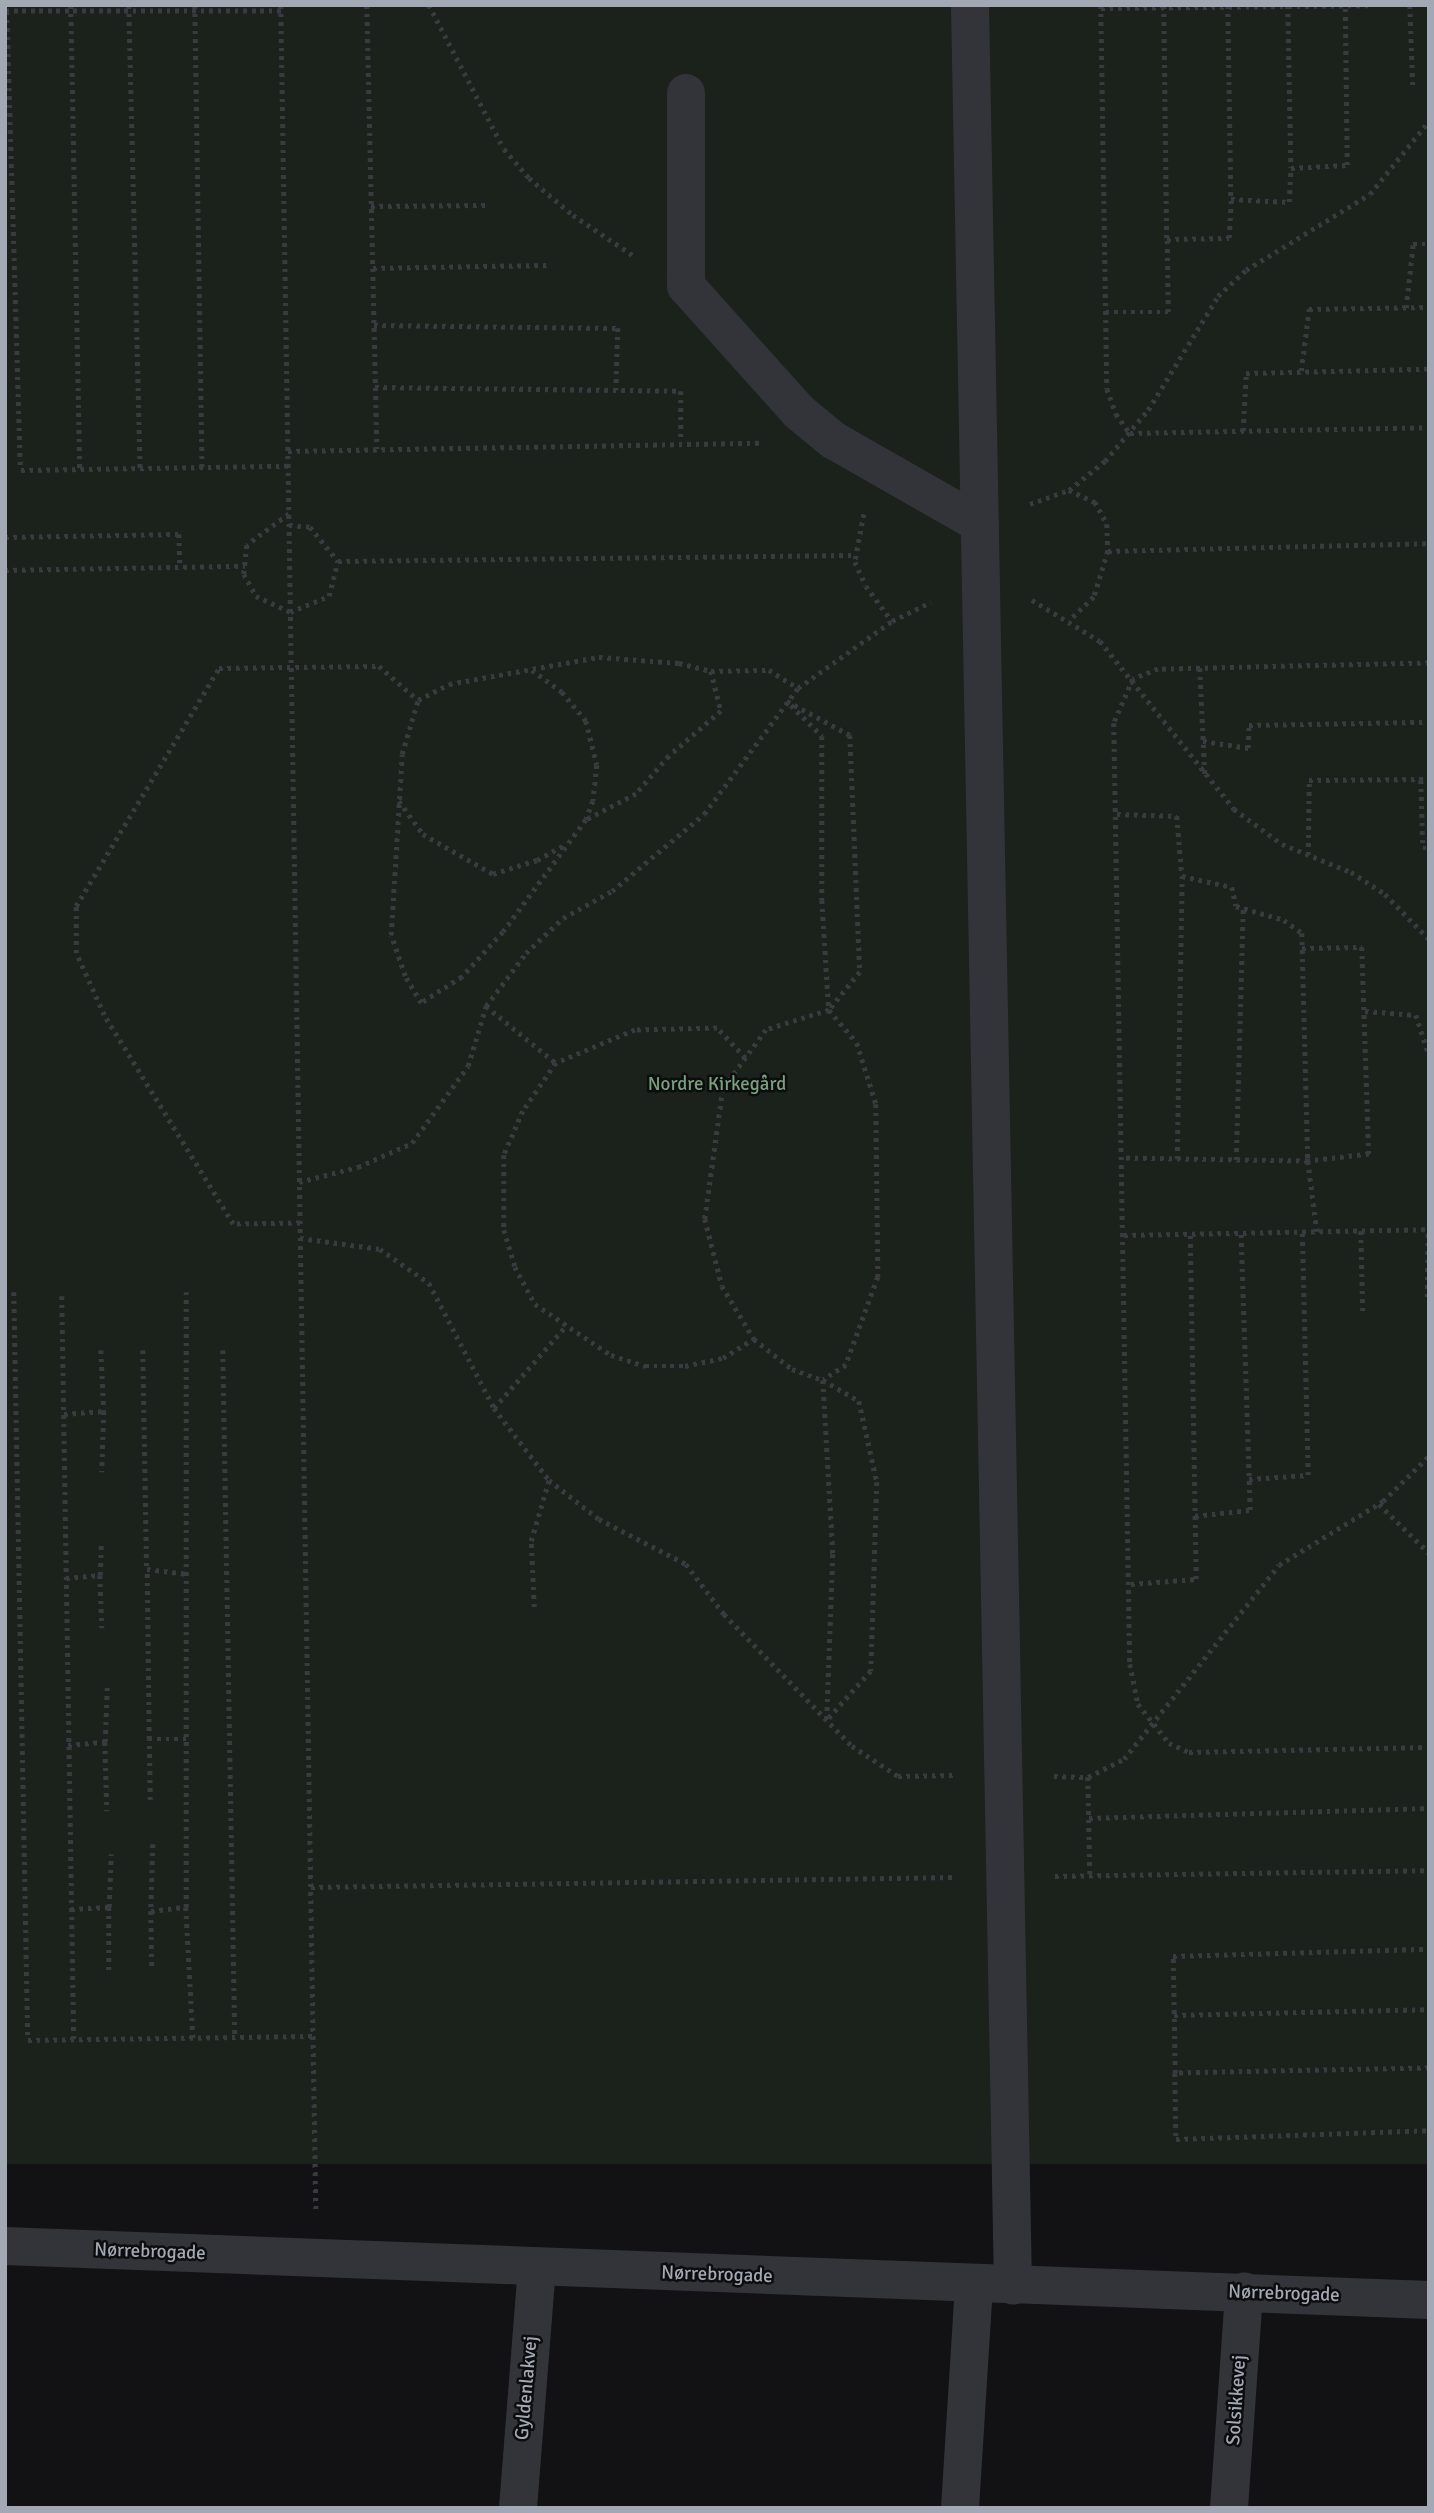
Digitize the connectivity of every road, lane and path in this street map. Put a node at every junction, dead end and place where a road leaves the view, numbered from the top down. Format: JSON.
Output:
{"nodes":[{"id":1,"x":367,"y":5,"type":"edge"},
{"id":2,"x":429,"y":5,"type":"edge"},
{"id":3,"x":970,"y":5,"type":"edge"},
{"id":4,"x":1345,"y":5,"type":"edge"},
{"id":5,"x":1372,"y":5,"type":"edge"},
{"id":6,"x":1410,"y":5,"type":"edge"},
{"id":7,"x":1164,"y":6,"type":"edge"},
{"id":8,"x":1228,"y":6,"type":"edge"},
{"id":9,"x":1288,"y":6,"type":"edge"},
{"id":10,"x":1101,"y":7,"type":"edge"},
{"id":11,"x":7,"y":8,"type":"edge"},
{"id":12,"x":71,"y":8,"type":"edge"},
{"id":13,"x":130,"y":8,"type":"edge"},
{"id":14,"x":195,"y":8,"type":"edge"},
{"id":15,"x":281,"y":8,"type":"edge"},
{"id":16,"x":1413,"y":85,"type":"dead end"},
{"id":17,"x":686,"y":93,"type":"dead end"},
{"id":18,"x":1429,"y":121,"type":"edge"},
{"id":19,"x":1291,"y":168,"type":"junction"},
{"id":20,"x":1231,"y":199,"type":"junction"},
{"id":21,"x":486,"y":205,"type":"dead end"},
{"id":22,"x":372,"y":206,"type":"junction"},
{"id":23,"x":1167,"y":239,"type":"junction"},
{"id":24,"x":1429,"y":244,"type":"edge"},
{"id":25,"x":549,"y":265,"type":"dead end"},
{"id":26,"x":373,"y":268,"type":"junction"},
{"id":27,"x":686,"y":286,"type":"junction"},
{"id":28,"x":1429,"y":307,"type":"edge"},
{"id":29,"x":1406,"y":308,"type":"junction"},
{"id":30,"x":1106,"y":312,"type":"junction"},
{"id":31,"x":374,"y":325,"type":"junction"},
{"id":32,"x":1429,"y":369,"type":"edge"},
{"id":33,"x":1301,"y":372,"type":"junction"},
{"id":34,"x":375,"y":387,"type":"junction"},
{"id":35,"x":616,"y":390,"type":"junction"},
{"id":36,"x":1429,"y":427,"type":"edge"},
{"id":37,"x":1243,"y":431,"type":"junction"},
{"id":38,"x":1130,"y":433,"type":"junction"},
{"id":39,"x":681,"y":442,"type":"junction"},
{"id":40,"x":770,"y":443,"type":"dead end"},
{"id":41,"x":377,"y":449,"type":"junction"},
{"id":42,"x":288,"y":451,"type":"junction"},
{"id":43,"x":289,"y":466,"type":"junction"},
{"id":44,"x":202,"y":467,"type":"junction"},
{"id":45,"x":140,"y":468,"type":"junction"},
{"id":46,"x":80,"y":469,"type":"junction"},
{"id":47,"x":887,"y":475,"type":"junction"},
{"id":48,"x":1069,"y":490,"type":"junction"},
{"id":49,"x":289,"y":514,"type":"junction"},
{"id":50,"x":980,"y":524,"type":"junction"},
{"id":51,"x":289,"y":526,"type":"junction"},
{"id":52,"x":5,"y":537,"type":"edge"},
{"id":53,"x":1429,"y":543,"type":"edge"},
{"id":54,"x":1108,"y":551,"type":"junction"},
{"id":55,"x":856,"y":555,"type":"junction"},
{"id":56,"x":338,"y":561,"type":"junction"},
{"id":57,"x":245,"y":566,"type":"junction"},
{"id":58,"x":180,"y":567,"type":"junction"},
{"id":59,"x":5,"y":570,"type":"edge"},
{"id":60,"x":981,"y":584,"type":"junction"},
{"id":61,"x":290,"y":612,"type":"junction"},
{"id":62,"x":1070,"y":620,"type":"junction"},
{"id":63,"x":892,"y":621,"type":"junction"},
{"id":64,"x":1429,"y":663,"type":"edge"},
{"id":65,"x":1200,"y":668,"type":"junction"},
{"id":66,"x":532,"y":669,"type":"junction"},
{"id":67,"x":292,"y":670,"type":"junction"},
{"id":68,"x":711,"y":671,"type":"junction"},
{"id":69,"x":1133,"y":679,"type":"junction"},
{"id":70,"x":798,"y":688,"type":"junction"},
{"id":71,"x":418,"y":700,"type":"junction"},
{"id":72,"x":787,"y":701,"type":"junction"},
{"id":73,"x":1429,"y":722,"type":"edge"},
{"id":74,"x":1203,"y":741,"type":"junction"},
{"id":75,"x":1205,"y":775,"type":"junction"},
{"id":76,"x":1421,"y":779,"type":"junction"},
{"id":77,"x":1429,"y":779,"type":"edge"},
{"id":78,"x":398,"y":801,"type":"junction"},
{"id":79,"x":1116,"y":814,"type":"junction"},
{"id":80,"x":586,"y":820,"type":"junction"},
{"id":81,"x":566,"y":844,"type":"junction"},
{"id":82,"x":1429,"y":848,"type":"edge"},
{"id":83,"x":1308,"y":855,"type":"junction"},
{"id":84,"x":1182,"y":876,"type":"junction"},
{"id":85,"x":1243,"y":908,"type":"junction"},
{"id":86,"x":1429,"y":939,"type":"edge"},
{"id":87,"x":1302,"y":948,"type":"junction"},
{"id":88,"x":486,"y":1006,"type":"junction"},
{"id":89,"x":829,"y":1010,"type":"junction"},
{"id":90,"x":1365,"y":1011,"type":"junction"},
{"id":91,"x":1429,"y":1055,"type":"edge"},
{"id":92,"x":745,"y":1058,"type":"junction"},
{"id":93,"x":556,"y":1063,"type":"junction"},
{"id":94,"x":1122,"y":1158,"type":"junction"},
{"id":95,"x":1177,"y":1159,"type":"junction"},
{"id":96,"x":1236,"y":1160,"type":"junction"},
{"id":97,"x":1308,"y":1161,"type":"junction"},
{"id":98,"x":299,"y":1182,"type":"junction"},
{"id":99,"x":300,"y":1223,"type":"junction"},
{"id":100,"x":1428,"y":1229,"type":"edge"},
{"id":101,"x":1302,"y":1231,"type":"junction"},
{"id":102,"x":1317,"y":1231,"type":"junction"},
{"id":103,"x":1361,"y":1231,"type":"junction"},
{"id":104,"x":1241,"y":1233,"type":"junction"},
{"id":105,"x":1190,"y":1234,"type":"junction"},
{"id":106,"x":1124,"y":1235,"type":"junction"},
{"id":107,"x":300,"y":1238,"type":"junction"},
{"id":108,"x":14,"y":1292,"type":"dead end"},
{"id":109,"x":186,"y":1292,"type":"dead end"},
{"id":110,"x":62,"y":1296,"type":"dead end"},
{"id":111,"x":1427,"y":1297,"type":"dead end"},
{"id":112,"x":1363,"y":1315,"type":"dead end"},
{"id":113,"x":565,"y":1327,"type":"junction"},
{"id":114,"x":754,"y":1339,"type":"junction"},
{"id":115,"x":101,"y":1350,"type":"dead end"},
{"id":116,"x":143,"y":1350,"type":"dead end"},
{"id":117,"x":222,"y":1350,"type":"dead end"},
{"id":118,"x":823,"y":1380,"type":"junction"},
{"id":119,"x":494,"y":1408,"type":"junction"},
{"id":120,"x":104,"y":1411,"type":"junction"},
{"id":121,"x":64,"y":1414,"type":"junction"},
{"id":122,"x":1429,"y":1456,"type":"edge"},
{"id":123,"x":102,"y":1472,"type":"dead end"},
{"id":124,"x":1249,"y":1479,"type":"junction"},
{"id":125,"x":548,"y":1480,"type":"junction"},
{"id":126,"x":1379,"y":1504,"type":"junction"},
{"id":127,"x":1195,"y":1516,"type":"junction"},
{"id":128,"x":102,"y":1541,"type":"dead end"},
{"id":129,"x":1429,"y":1553,"type":"edge"},
{"id":130,"x":147,"y":1569,"type":"junction"},
{"id":131,"x":188,"y":1574,"type":"junction"},
{"id":132,"x":100,"y":1575,"type":"junction"},
{"id":133,"x":66,"y":1578,"type":"junction"},
{"id":134,"x":1130,"y":1584,"type":"junction"},
{"id":135,"x":534,"y":1607,"type":"dead end"},
{"id":136,"x":102,"y":1628,"type":"dead end"},
{"id":137,"x":107,"y":1687,"type":"dead end"},
{"id":138,"x":827,"y":1720,"type":"junction"},
{"id":139,"x":1153,"y":1726,"type":"junction"},
{"id":140,"x":149,"y":1739,"type":"junction"},
{"id":141,"x":189,"y":1739,"type":"junction"},
{"id":142,"x":105,"y":1742,"type":"junction"},
{"id":143,"x":68,"y":1745,"type":"junction"},
{"id":144,"x":1429,"y":1747,"type":"edge"},
{"id":145,"x":1004,"y":1774,"type":"junction"},
{"id":146,"x":1088,"y":1777,"type":"junction"},
{"id":147,"x":150,"y":1800,"type":"dead end"},
{"id":148,"x":1429,"y":1808,"type":"edge"},
{"id":149,"x":107,"y":1811,"type":"dead end"},
{"id":150,"x":1089,"y":1818,"type":"junction"},
{"id":151,"x":153,"y":1844,"type":"dead end"},
{"id":152,"x":111,"y":1854,"type":"dead end"},
{"id":153,"x":1429,"y":1870,"type":"edge"},
{"id":154,"x":1090,"y":1875,"type":"junction"},
{"id":155,"x":1006,"y":1877,"type":"junction"},
{"id":156,"x":311,"y":1887,"type":"junction"},
{"id":157,"x":109,"y":1907,"type":"junction"},
{"id":158,"x":186,"y":1908,"type":"junction"},
{"id":159,"x":71,"y":1909,"type":"junction"},
{"id":160,"x":151,"y":1911,"type":"junction"},
{"id":161,"x":1429,"y":1950,"type":"edge"},
{"id":162,"x":152,"y":1968,"type":"dead end"},
{"id":163,"x":109,"y":1974,"type":"dead end"},
{"id":164,"x":1429,"y":2009,"type":"edge"},
{"id":165,"x":1174,"y":2015,"type":"junction"},
{"id":166,"x":313,"y":2036,"type":"junction"},
{"id":167,"x":235,"y":2037,"type":"junction"},
{"id":168,"x":193,"y":2038,"type":"junction"},
{"id":169,"x":74,"y":2040,"type":"junction"},
{"id":170,"x":1429,"y":2068,"type":"edge"},
{"id":171,"x":1175,"y":2073,"type":"junction"},
{"id":172,"x":1429,"y":2130,"type":"edge"},
{"id":173,"x":5,"y":2246,"type":"edge"},
{"id":174,"x":317,"y":2259,"type":"junction"},
{"id":175,"x":537,"y":2269,"type":"junction"},
{"id":176,"x":974,"y":2284,"type":"junction"},
{"id":177,"x":1013,"y":2286,"type":"junction"},
{"id":178,"x":1244,"y":2292,"type":"junction"},
{"id":179,"x":1429,"y":2300,"type":"edge"},
{"id":180,"x":518,"y":2508,"type":"edge"},
{"id":181,"x":960,"y":2508,"type":"edge"},
{"id":182,"x":1229,"y":2508,"type":"edge"}],
"edges":[{"from":1,"to":22,"type":"path"},
{"from":2,"to":27,"type":"path"},
{"from":3,"to":50,"type":"street"},
{"from":4,"to":5,"type":"path"},
{"from":4,"to":9,"type":"path"},
{"from":4,"to":19,"type":"path"},
{"from":6,"to":16,"type":"path"},
{"from":7,"to":8,"type":"path"},
{"from":7,"to":10,"type":"path"},
{"from":7,"to":23,"type":"path"},
{"from":8,"to":9,"type":"path"},
{"from":8,"to":20,"type":"path"},
{"from":9,"to":19,"type":"path"},
{"from":10,"to":30,"type":"path"},
{"from":11,"to":12,"type":"path"},
{"from":11,"to":46,"type":"path"},
{"from":12,"to":13,"type":"path"},
{"from":12,"to":46,"type":"path"},
{"from":13,"to":14,"type":"path"},
{"from":13,"to":45,"type":"path"},
{"from":14,"to":15,"type":"path"},
{"from":14,"to":44,"type":"path"},
{"from":15,"to":42,"type":"path"},
{"from":17,"to":27,"type":"street"},
{"from":18,"to":38,"type":"path"},
{"from":19,"to":20,"type":"path"},
{"from":20,"to":23,"type":"path"},
{"from":21,"to":22,"type":"path"},
{"from":22,"to":26,"type":"path"},
{"from":23,"to":30,"type":"path"},
{"from":24,"to":29,"type":"path"},
{"from":25,"to":26,"type":"path"},
{"from":26,"to":31,"type":"path"},
{"from":27,"to":47,"type":"street"},
{"from":28,"to":29,"type":"path"},
{"from":29,"to":33,"type":"path"},
{"from":30,"to":38,"type":"path"},
{"from":31,"to":34,"type":"path"},
{"from":31,"to":35,"type":"path"},
{"from":32,"to":33,"type":"path"},
{"from":33,"to":37,"type":"path"},
{"from":34,"to":35,"type":"path"},
{"from":34,"to":41,"type":"path"},
{"from":35,"to":39,"type":"path"},
{"from":36,"to":37,"type":"path"},
{"from":37,"to":38,"type":"path"},
{"from":38,"to":48,"type":"path"},
{"from":39,"to":40,"type":"path"},
{"from":39,"to":41,"type":"path"},
{"from":41,"to":42,"type":"path"},
{"from":42,"to":43,"type":"path"},
{"from":43,"to":44,"type":"path"},
{"from":43,"to":49,"type":"path"},
{"from":44,"to":45,"type":"path"},
{"from":45,"to":46,"type":"path"},
{"from":47,"to":50,"type":"street"},
{"from":47,"to":55,"type":"path"},
{"from":48,"to":50,"type":"path"},
{"from":48,"to":54,"type":"path"},
{"from":49,"to":51,"type":"path"},
{"from":49,"to":57,"type":"path"},
{"from":50,"to":60,"type":"street"},
{"from":51,"to":56,"type":"path"},
{"from":51,"to":61,"type":"path"},
{"from":52,"to":58,"type":"path"},
{"from":53,"to":54,"type":"path"},
{"from":54,"to":62,"type":"path"},
{"from":55,"to":56,"type":"path"},
{"from":55,"to":63,"type":"path"},
{"from":56,"to":61,"type":"path"},
{"from":57,"to":58,"type":"path"},
{"from":57,"to":61,"type":"path"},
{"from":58,"to":59,"type":"path"},
{"from":60,"to":62,"type":"path"},
{"from":60,"to":63,"type":"path"},
{"from":60,"to":145,"type":"street"},
{"from":61,"to":67,"type":"path"},
{"from":62,"to":69,"type":"path"},
{"from":63,"to":70,"type":"path"},
{"from":64,"to":65,"type":"path"},
{"from":65,"to":69,"type":"path"},
{"from":65,"to":74,"type":"path"},
{"from":66,"to":68,"type":"path"},
{"from":66,"to":71,"type":"path"},
{"from":66,"to":80,"type":"path"},
{"from":67,"to":71,"type":"path"},
{"from":67,"to":98,"type":"path"},
{"from":67,"to":99,"type":"path"},
{"from":68,"to":70,"type":"path"},
{"from":68,"to":80,"type":"path"},
{"from":69,"to":75,"type":"path"},
{"from":69,"to":79,"type":"path"},
{"from":70,"to":72,"type":"path"},
{"from":71,"to":78,"type":"path"},
{"from":72,"to":88,"type":"path"},
{"from":72,"to":89,"type":"path"},
{"from":72,"to":89,"type":"path"},
{"from":73,"to":74,"type":"path"},
{"from":74,"to":75,"type":"path"},
{"from":75,"to":83,"type":"path"},
{"from":76,"to":77,"type":"path"},
{"from":76,"to":82,"type":"path"},
{"from":76,"to":83,"type":"path"},
{"from":78,"to":81,"type":"path"},
{"from":78,"to":81,"type":"path"},
{"from":79,"to":84,"type":"path"},
{"from":79,"to":94,"type":"path"},
{"from":80,"to":81,"type":"path"},
{"from":83,"to":86,"type":"path"},
{"from":84,"to":85,"type":"path"},
{"from":84,"to":95,"type":"path"},
{"from":85,"to":87,"type":"path"},
{"from":85,"to":96,"type":"path"},
{"from":87,"to":90,"type":"path"},
{"from":87,"to":97,"type":"path"},
{"from":88,"to":93,"type":"path"},
{"from":88,"to":98,"type":"path"},
{"from":89,"to":92,"type":"path"},
{"from":89,"to":118,"type":"path"},
{"from":90,"to":91,"type":"path"},
{"from":90,"to":97,"type":"path"},
{"from":92,"to":93,"type":"path"},
{"from":92,"to":114,"type":"path"},
{"from":93,"to":113,"type":"path"},
{"from":94,"to":95,"type":"path"},
{"from":94,"to":106,"type":"path"},
{"from":95,"to":96,"type":"path"},
{"from":96,"to":97,"type":"path"},
{"from":97,"to":102,"type":"path"},
{"from":98,"to":99,"type":"path"},
{"from":99,"to":107,"type":"path"},
{"from":100,"to":103,"type":"path"},
{"from":100,"to":111,"type":"path"},
{"from":101,"to":102,"type":"path"},
{"from":101,"to":104,"type":"path"},
{"from":101,"to":124,"type":"path"},
{"from":102,"to":103,"type":"path"},
{"from":103,"to":112,"type":"path"},
{"from":104,"to":105,"type":"path"},
{"from":104,"to":124,"type":"path"},
{"from":105,"to":106,"type":"path"},
{"from":105,"to":127,"type":"path"},
{"from":106,"to":134,"type":"path"},
{"from":107,"to":119,"type":"path"},
{"from":107,"to":156,"type":"path"},
{"from":108,"to":169,"type":"path"},
{"from":109,"to":131,"type":"path"},
{"from":110,"to":121,"type":"path"},
{"from":113,"to":114,"type":"path"},
{"from":113,"to":119,"type":"path"},
{"from":114,"to":118,"type":"path"},
{"from":115,"to":120,"type":"path"},
{"from":116,"to":130,"type":"path"},
{"from":117,"to":167,"type":"path"},
{"from":118,"to":138,"type":"path"},
{"from":118,"to":138,"type":"path"},
{"from":119,"to":125,"type":"path"},
{"from":120,"to":121,"type":"path"},
{"from":120,"to":123,"type":"path"},
{"from":121,"to":133,"type":"path"},
{"from":122,"to":126,"type":"path"},
{"from":124,"to":127,"type":"path"},
{"from":125,"to":135,"type":"path"},
{"from":125,"to":138,"type":"path"},
{"from":126,"to":129,"type":"path"},
{"from":126,"to":139,"type":"path"},
{"from":127,"to":134,"type":"path"},
{"from":128,"to":132,"type":"path"},
{"from":130,"to":131,"type":"path"},
{"from":130,"to":140,"type":"path"},
{"from":131,"to":141,"type":"path"},
{"from":132,"to":133,"type":"path"},
{"from":132,"to":136,"type":"path"},
{"from":133,"to":143,"type":"path"},
{"from":134,"to":139,"type":"path"},
{"from":137,"to":142,"type":"path"},
{"from":138,"to":145,"type":"path"},
{"from":139,"to":144,"type":"path"},
{"from":139,"to":146,"type":"path"},
{"from":140,"to":141,"type":"path"},
{"from":140,"to":147,"type":"path"},
{"from":141,"to":158,"type":"path"},
{"from":142,"to":143,"type":"path"},
{"from":142,"to":149,"type":"path"},
{"from":143,"to":159,"type":"path"},
{"from":145,"to":146,"type":"path"},
{"from":145,"to":155,"type":"street"},
{"from":146,"to":150,"type":"path"},
{"from":148,"to":150,"type":"path"},
{"from":150,"to":154,"type":"path"},
{"from":151,"to":160,"type":"path"},
{"from":152,"to":157,"type":"path"},
{"from":153,"to":154,"type":"path"},
{"from":154,"to":155,"type":"path"},
{"from":155,"to":156,"type":"path"},
{"from":155,"to":177,"type":"street"},
{"from":156,"to":166,"type":"path"},
{"from":157,"to":159,"type":"path"},
{"from":157,"to":163,"type":"path"},
{"from":158,"to":160,"type":"path"},
{"from":158,"to":168,"type":"path"},
{"from":159,"to":169,"type":"path"},
{"from":160,"to":162,"type":"path"},
{"from":161,"to":165,"type":"path"},
{"from":164,"to":165,"type":"path"},
{"from":165,"to":171,"type":"path"},
{"from":166,"to":167,"type":"path"},
{"from":166,"to":174,"type":"path"},
{"from":167,"to":168,"type":"path"},
{"from":168,"to":169,"type":"path"},
{"from":170,"to":171,"type":"path"},
{"from":171,"to":172,"type":"path"},
{"from":173,"to":174,"type":"street","name":"Nørrebrogade"},
{"from":174,"to":175,"type":"street","name":"Nørrebrogade"},
{"from":175,"to":176,"type":"street","name":"Nørrebrogade"},
{"from":175,"to":180,"type":"street","name":"Gyldenlakvej"},
{"from":176,"to":177,"type":"street","name":"Nørrebrogade"},
{"from":176,"to":181,"type":"street"},
{"from":177,"to":178,"type":"street","name":"Nørrebrogade"},
{"from":178,"to":179,"type":"street","name":"Nørrebrogade"},
{"from":178,"to":182,"type":"street","name":"Solsikkevej"}]}
